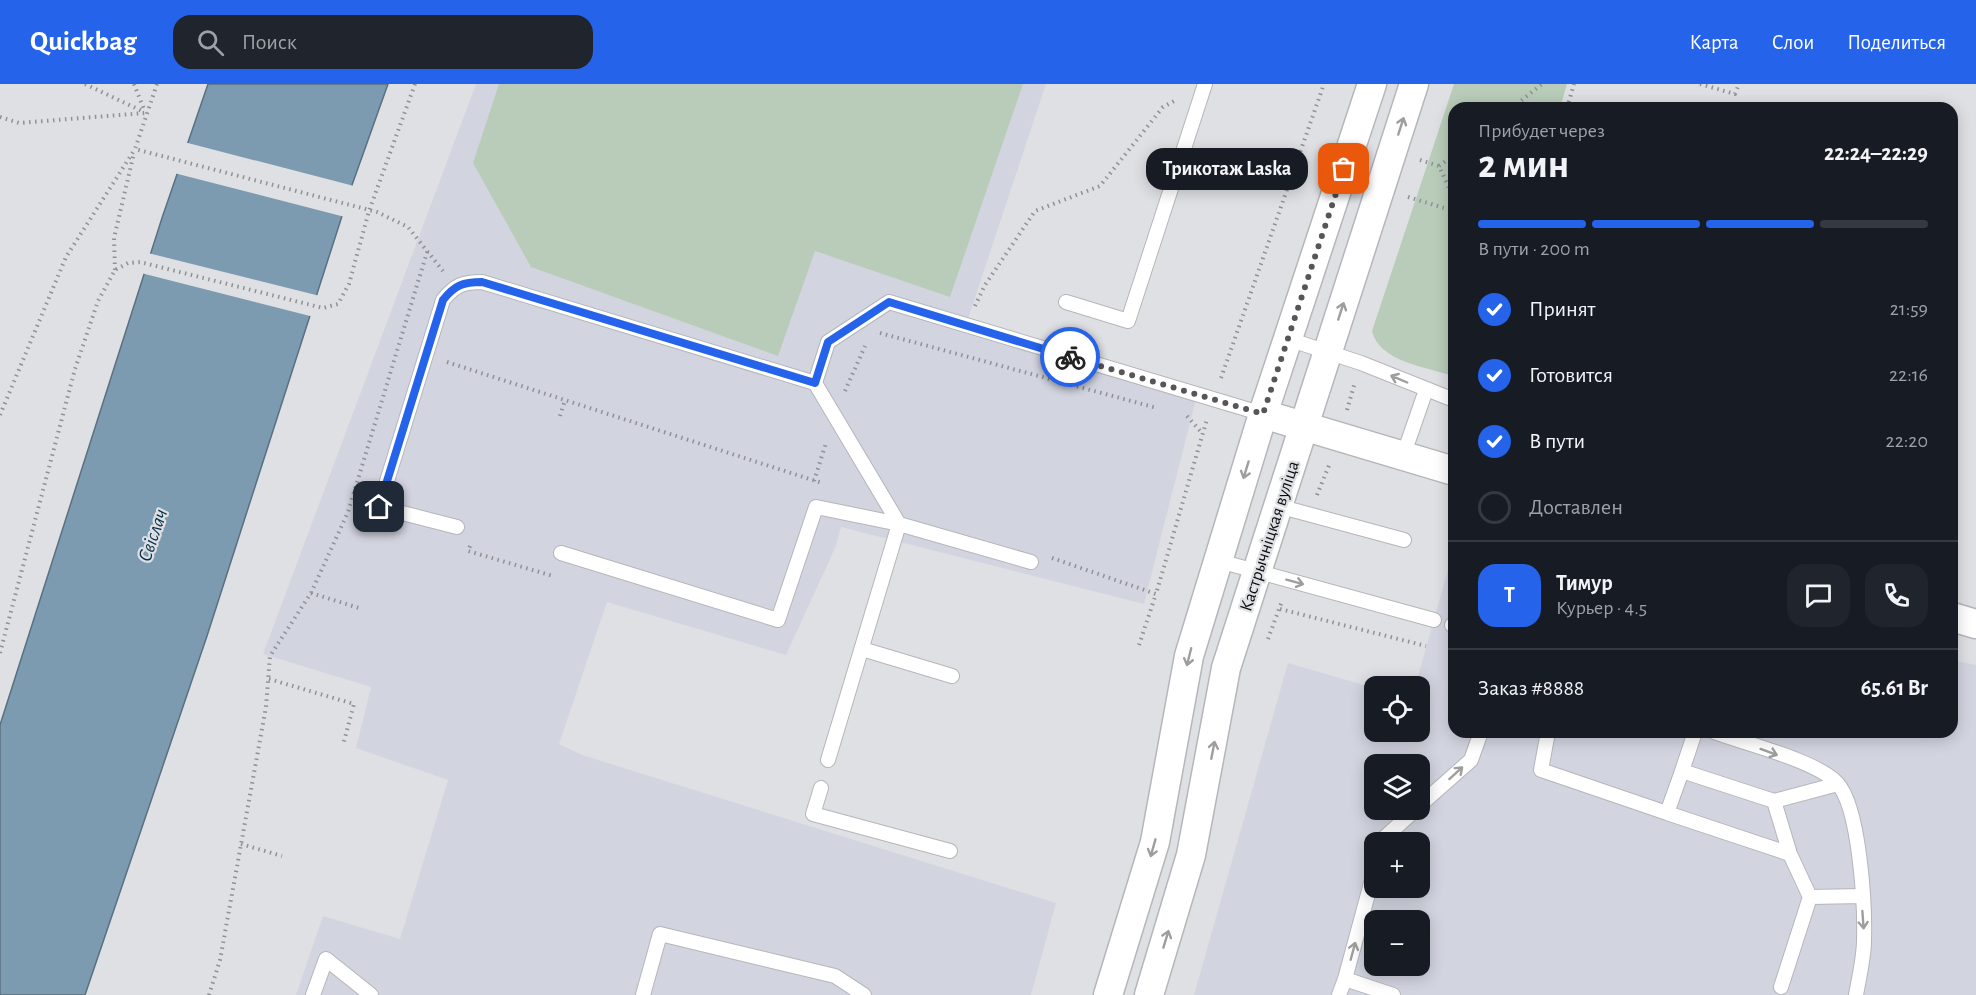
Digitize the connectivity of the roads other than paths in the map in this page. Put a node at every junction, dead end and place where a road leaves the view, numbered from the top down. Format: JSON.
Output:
{"nodes":[{"id":1,"x":1205,"y":84,"type":"edge"},
{"id":2,"x":1372,"y":84,"type":"edge"},
{"id":3,"x":1414,"y":84,"type":"edge"},
{"id":4,"x":1066,"y":302,"type":"dead end"},
{"id":5,"x":1288,"y":339,"type":"junction"},
{"id":6,"x":1328,"y":352,"type":"junction"},
{"id":7,"x":815,"y":383,"type":"junction"},
{"id":8,"x":1426,"y":390,"type":"junction"},
{"id":9,"x":1448,"y":398,"type":"edge"},
{"id":10,"x":1263,"y":414,"type":"junction"},
{"id":11,"x":1304,"y":427,"type":"junction"},
{"id":12,"x":1403,"y":456,"type":"junction"},
{"id":13,"x":1448,"y":469,"type":"edge"},
{"id":14,"x":1278,"y":506,"type":"junction"},
{"id":15,"x":899,"y":524,"type":"junction"},
{"id":16,"x":457,"y":527,"type":"road end"},
{"id":17,"x":1404,"y":540,"type":"dead end"},
{"id":18,"x":561,"y":553,"type":"road end"},
{"id":19,"x":1219,"y":561,"type":"junction"},
{"id":20,"x":1031,"y":562,"type":"dead end"},
{"id":21,"x":1258,"y":572,"type":"junction"},
{"id":22,"x":1958,"y":619,"type":"edge"},
{"id":23,"x":1434,"y":620,"type":"dead end"},
{"id":24,"x":1976,"y":624,"type":"edge"},
{"id":25,"x":862,"y":649,"type":"junction"},
{"id":26,"x":952,"y":676,"type":"dead end"},
{"id":27,"x":1478,"y":738,"type":"edge"},
{"id":28,"x":1547,"y":738,"type":"edge"},
{"id":29,"x":1693,"y":738,"type":"edge"},
{"id":30,"x":1731,"y":738,"type":"edge"},
{"id":31,"x":828,"y":760,"type":"dead end"},
{"id":32,"x":1682,"y":771,"type":"junction"},
{"id":33,"x":1838,"y":784,"type":"junction"},
{"id":34,"x":821,"y":788,"type":"dead end"},
{"id":35,"x":1430,"y":796,"type":"edge"},
{"id":36,"x":1774,"y":801,"type":"junction"},
{"id":37,"x":1667,"y":813,"type":"junction"},
{"id":38,"x":1404,"y":820,"type":"edge"},
{"id":39,"x":1391,"y":832,"type":"edge"},
{"id":40,"x":950,"y":851,"type":"dead end"},
{"id":41,"x":1790,"y":854,"type":"junction"},
{"id":42,"x":1862,"y":896,"type":"junction"},
{"id":43,"x":1810,"y":897,"type":"junction"},
{"id":44,"x":1367,"y":898,"type":"edge"},
{"id":45,"x":1345,"y":979,"type":"junction"},
{"id":46,"x":1781,"y":987,"type":"dead end"},
{"id":47,"x":313,"y":995,"type":"edge"},
{"id":48,"x":371,"y":995,"type":"edge"},
{"id":49,"x":643,"y":995,"type":"edge"},
{"id":50,"x":864,"y":995,"type":"edge"},
{"id":51,"x":1108,"y":995,"type":"edge"},
{"id":52,"x":1149,"y":995,"type":"edge"},
{"id":53,"x":1339,"y":995,"type":"edge"},
{"id":54,"x":1393,"y":995,"type":"edge"},
{"id":55,"x":1856,"y":995,"type":"edge"}],
"edges":[{"from":1,"to":4,"type":"lane"},
{"from":2,"to":5,"type":"street"},
{"from":6,"to":3,"type":"street","name":"Кастрычніцкая вуліца","one_way":true},
{"from":5,"to":6,"type":"lane"},
{"from":5,"to":10,"type":"street"},
{"from":8,"to":6,"type":"lane","one_way":true},
{"from":6,"to":11,"type":"street","name":"Кастрычніцкая вуліца"},
{"from":7,"to":10,"type":"lane"},
{"from":7,"to":15,"type":"lane"},
{"from":7,"to":16,"type":"lane"},
{"from":8,"to":9,"type":"lane"},
{"from":8,"to":12,"type":"lane"},
{"from":10,"to":11,"type":"street"},
{"from":10,"to":19,"type":"street","one_way":true},
{"from":11,"to":12,"type":"street"},
{"from":11,"to":14,"type":"street","name":"Кастрычніцкая вуліца"},
{"from":12,"to":13,"type":"street"},
{"from":14,"to":17,"type":"lane"},
{"from":14,"to":21,"type":"street","name":"Кастрычніцкая вуліца"},
{"from":15,"to":18,"type":"lane"},
{"from":15,"to":20,"type":"lane"},
{"from":15,"to":25,"type":"lane"},
{"from":19,"to":21,"type":"lane"},
{"from":19,"to":51,"type":"street","one_way":true},
{"from":21,"to":23,"type":"lane","one_way":true},
{"from":52,"to":21,"type":"street","name":"Кастрычніцкая вуліца","one_way":true},
{"from":22,"to":24,"type":"street"},
{"from":25,"to":26,"type":"lane"},
{"from":25,"to":31,"type":"lane"},
{"from":35,"to":27,"type":"lane","one_way":true},
{"from":28,"to":37,"type":"lane"},
{"from":29,"to":32,"type":"lane"},
{"from":30,"to":33,"type":"lane","one_way":true},
{"from":32,"to":36,"type":"lane"},
{"from":32,"to":37,"type":"lane"},
{"from":33,"to":36,"type":"lane"},
{"from":33,"to":42,"type":"lane"},
{"from":34,"to":40,"type":"lane"},
{"from":36,"to":41,"type":"lane"},
{"from":37,"to":41,"type":"lane"},
{"from":38,"to":39,"type":"lane"},
{"from":41,"to":43,"type":"lane"},
{"from":42,"to":43,"type":"lane"},
{"from":42,"to":55,"type":"lane","one_way":true},
{"from":43,"to":46,"type":"lane"},
{"from":45,"to":44,"type":"lane","one_way":true},
{"from":45,"to":53,"type":"lane"},
{"from":45,"to":54,"type":"lane"},
{"from":47,"to":48,"type":"lane"},
{"from":49,"to":50,"type":"lane"}]}
